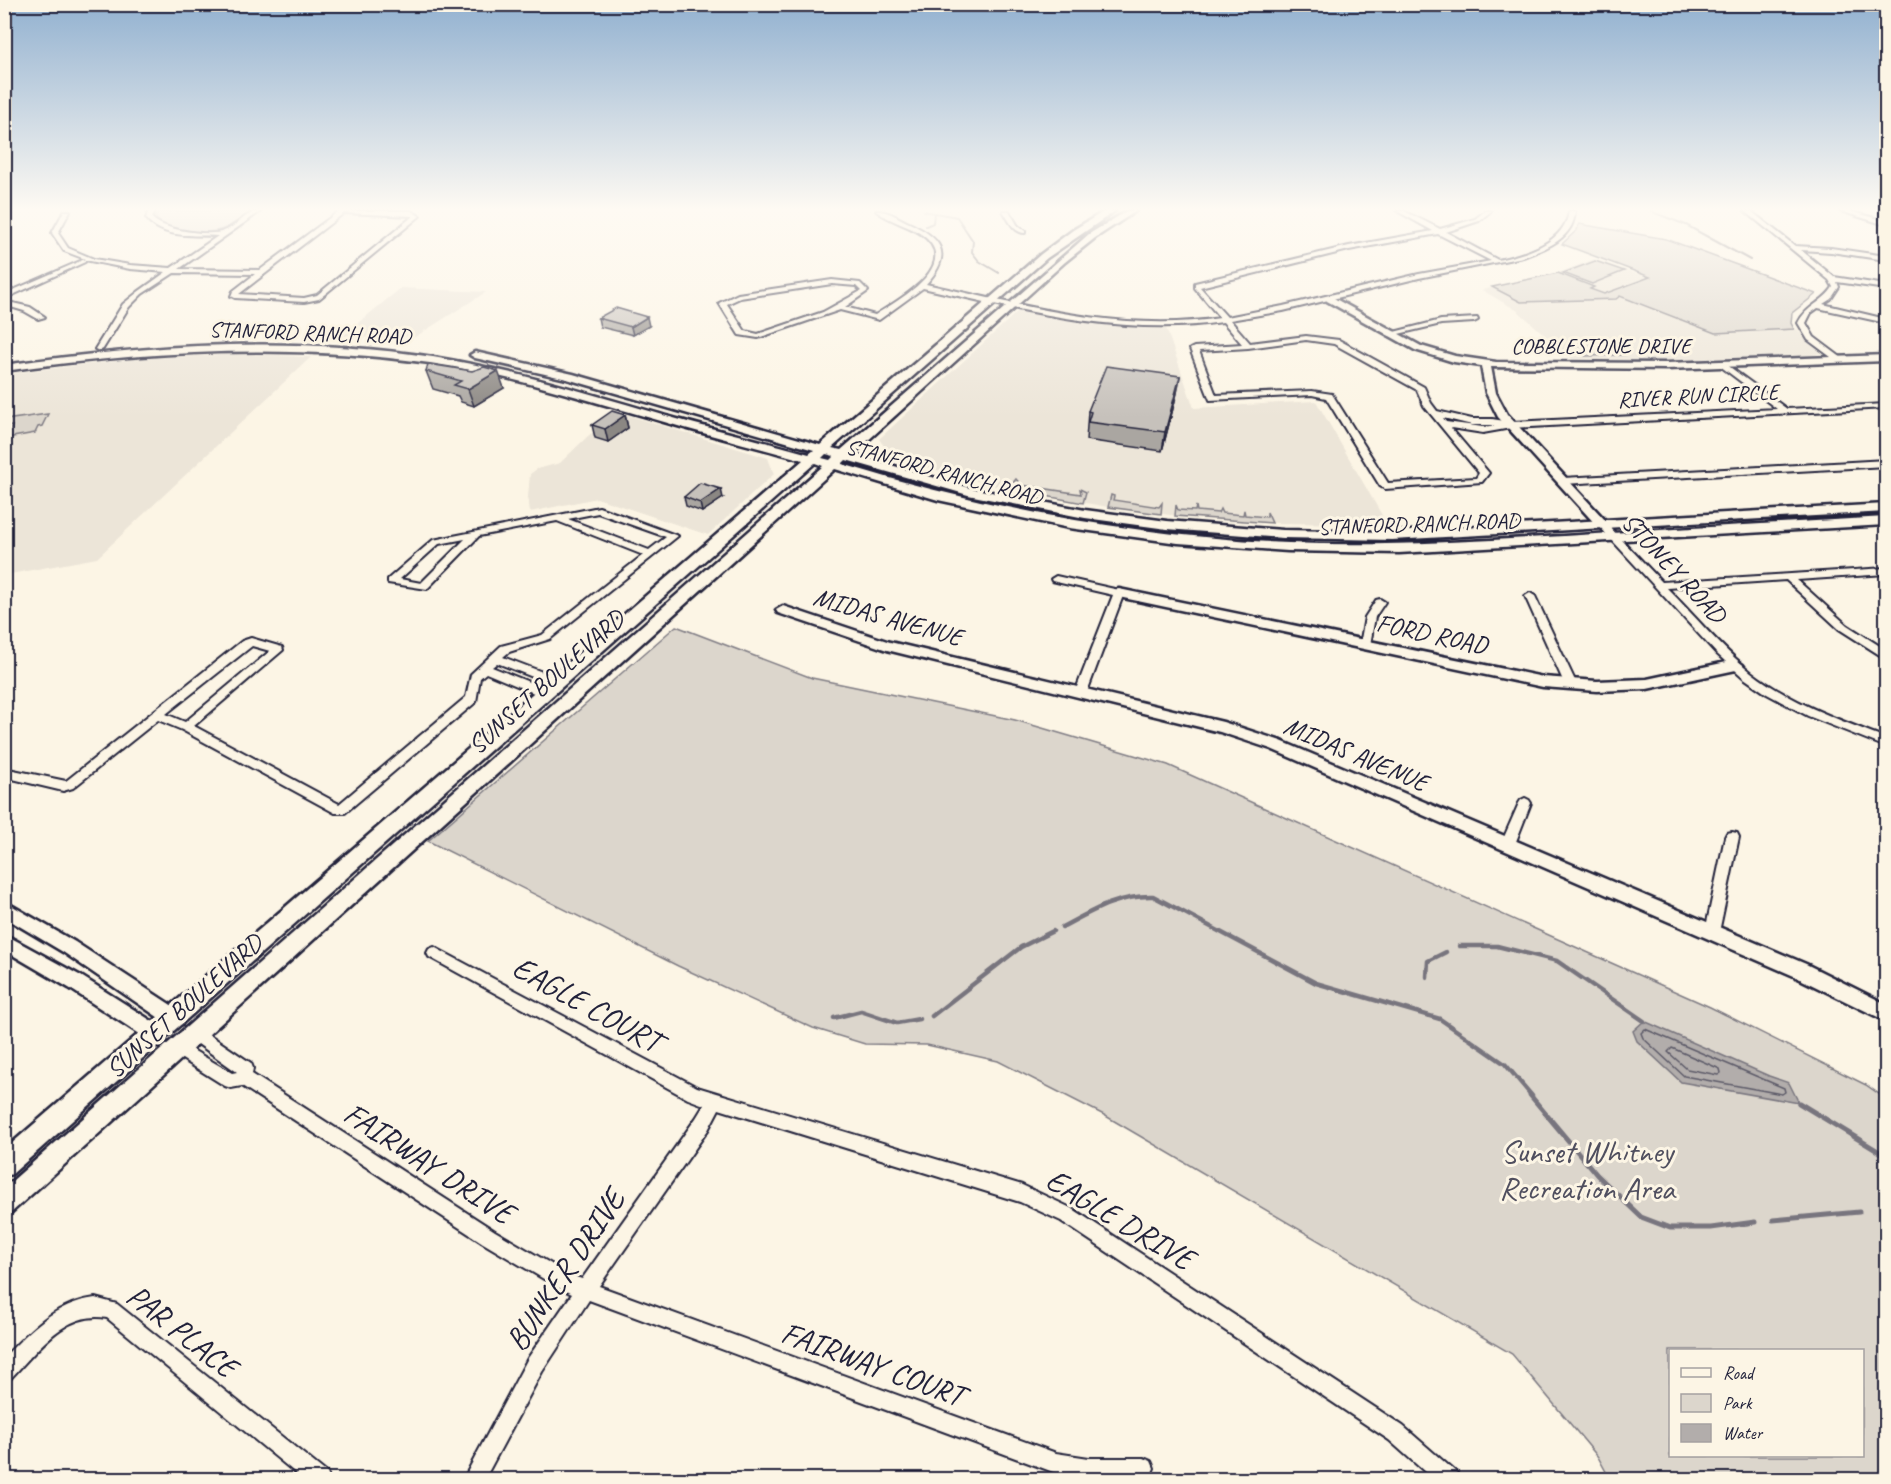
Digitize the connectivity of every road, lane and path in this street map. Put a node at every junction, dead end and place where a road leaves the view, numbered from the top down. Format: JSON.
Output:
{"nodes":[{"id":1,"x":41,"y":280,"type":"edge"},
{"id":2,"x":158,"y":280,"type":"edge"},
{"id":3,"x":250,"y":280,"type":"edge"},
{"id":4,"x":339,"y":280,"type":"edge"},
{"id":5,"x":926,"y":280,"type":"edge"},
{"id":6,"x":1018,"y":280,"type":"edge"},
{"id":7,"x":1040,"y":280,"type":"edge"},
{"id":8,"x":1213,"y":280,"type":"edge"},
{"id":9,"x":1403,"y":280,"type":"edge"},
{"id":10,"x":1833,"y":280,"type":"edge"},
{"id":11,"x":1841,"y":280,"type":"edge"},
{"id":12,"x":921,"y":285,"type":"junction"},
{"id":13,"x":1887,"y":287,"type":"edge"},
{"id":14,"x":4,"y":297,"type":"edge"},
{"id":15,"x":1330,"y":299,"type":"junction"},
{"id":16,"x":994,"y":301,"type":"junction"},
{"id":17,"x":4,"y":303,"type":"edge"},
{"id":18,"x":1013,"y":305,"type":"junction"},
{"id":19,"x":1816,"y":305,"type":"junction"},
{"id":20,"x":842,"y":306,"type":"junction"},
{"id":21,"x":41,"y":317,"type":"dead end"},
{"id":22,"x":1474,"y":320,"type":"dead end"},
{"id":23,"x":1223,"y":321,"type":"junction"},
{"id":24,"x":1887,"y":321,"type":"edge"},
{"id":25,"x":1390,"y":334,"type":"junction"},
{"id":26,"x":1248,"y":346,"type":"junction"},
{"id":27,"x":95,"y":353,"type":"junction"},
{"id":28,"x":1838,"y":358,"type":"junction"},
{"id":29,"x":1887,"y":358,"type":"edge"},
{"id":30,"x":8,"y":364,"type":"edge"},
{"id":31,"x":1486,"y":364,"type":"junction"},
{"id":32,"x":1723,"y":364,"type":"junction"},
{"id":33,"x":492,"y":370,"type":"junction"},
{"id":34,"x":569,"y":376,"type":"junction"},
{"id":35,"x":572,"y":392,"type":"junction"},
{"id":36,"x":626,"y":392,"type":"junction"},
{"id":37,"x":1887,"y":406,"type":"edge"},
{"id":38,"x":1785,"y":411,"type":"junction"},
{"id":39,"x":1434,"y":413,"type":"junction"},
{"id":40,"x":1444,"y":424,"type":"junction"},
{"id":41,"x":1511,"y":425,"type":"junction"},
{"id":42,"x":834,"y":456,"type":"junction"},
{"id":43,"x":813,"y":459,"type":"junction"},
{"id":44,"x":1887,"y":463,"type":"edge"},
{"id":45,"x":1563,"y":481,"type":"junction"},
{"id":46,"x":1887,"y":508,"type":"edge"},
{"id":47,"x":1092,"y":515,"type":"junction"},
{"id":48,"x":556,"y":518,"type":"junction"},
{"id":49,"x":1046,"y":520,"type":"junction"},
{"id":50,"x":1887,"y":521,"type":"edge"},
{"id":51,"x":1602,"y":524,"type":"junction"},
{"id":52,"x":476,"y":534,"type":"junction"},
{"id":53,"x":1132,"y":534,"type":"junction"},
{"id":54,"x":1615,"y":537,"type":"junction"},
{"id":55,"x":651,"y":554,"type":"junction"},
{"id":56,"x":1887,"y":571,"type":"edge"},
{"id":57,"x":1788,"y":577,"type":"junction"},
{"id":58,"x":1056,"y":579,"type":"dead end"},
{"id":59,"x":1659,"y":585,"type":"junction"},
{"id":60,"x":1119,"y":592,"type":"junction"},
{"id":61,"x":1530,"y":596,"type":"dead end"},
{"id":62,"x":1380,"y":602,"type":"dead end"},
{"id":63,"x":783,"y":610,"type":"dead end"},
{"id":64,"x":1365,"y":645,"type":"junction"},
{"id":65,"x":1887,"y":655,"type":"edge"},
{"id":66,"x":495,"y":658,"type":"junction"},
{"id":67,"x":1736,"y":665,"type":"junction"},
{"id":68,"x":484,"y":668,"type":"junction"},
{"id":69,"x":1571,"y":685,"type":"junction"},
{"id":70,"x":551,"y":688,"type":"junction"},
{"id":71,"x":1081,"y":692,"type":"junction"},
{"id":72,"x":157,"y":715,"type":"junction"},
{"id":73,"x":186,"y":728,"type":"junction"},
{"id":74,"x":1887,"y":743,"type":"edge"},
{"id":75,"x":4,"y":772,"type":"edge"},
{"id":76,"x":1525,"y":803,"type":"dead end"},
{"id":77,"x":1732,"y":837,"type":"dead end"},
{"id":78,"x":1508,"y":844,"type":"junction"},
{"id":79,"x":4,"y":909,"type":"edge"},
{"id":80,"x":1712,"y":932,"type":"junction"},
{"id":81,"x":4,"y":941,"type":"edge"},
{"id":82,"x":435,"y":953,"type":"dead end"},
{"id":83,"x":1887,"y":1012,"type":"edge"},
{"id":84,"x":175,"y":1018,"type":"junction"},
{"id":85,"x":156,"y":1034,"type":"junction"},
{"id":86,"x":196,"y":1034,"type":"junction"},
{"id":87,"x":179,"y":1048,"type":"junction"},
{"id":88,"x":244,"y":1078,"type":"junction"},
{"id":89,"x":715,"y":1100,"type":"junction"},
{"id":90,"x":4,"y":1166,"type":"edge"},
{"id":91,"x":4,"y":1204,"type":"edge"},
{"id":92,"x":586,"y":1290,"type":"junction"},
{"id":93,"x":4,"y":1371,"type":"edge"},
{"id":94,"x":1144,"y":1468,"type":"dead end"},
{"id":95,"x":320,"y":1479,"type":"edge"},
{"id":96,"x":473,"y":1479,"type":"edge"},
{"id":97,"x":1450,"y":1479,"type":"edge"}],
"edges":[{"from":1,"to":14,"type":"street"},
{"from":2,"to":27,"type":"street"},
{"from":3,"to":4,"type":"street"},
{"from":5,"to":12,"type":"street"},
{"from":6,"to":16,"type":"main road","name":"SUNSET BOULEVARD"},
{"from":7,"to":18,"type":"main road","name":"SUNSET BOULEVARD"},
{"from":8,"to":23,"type":"street"},
{"from":9,"to":15,"type":"street"},
{"from":10,"to":19,"type":"street"},
{"from":11,"to":13,"type":"street"},
{"from":12,"to":16,"type":"street"},
{"from":12,"to":20,"type":"street"},
{"from":15,"to":23,"type":"street"},
{"from":15,"to":25,"type":"street","name":"COBBLESTONE DRIVE"},
{"from":16,"to":18,"type":"street"},
{"from":16,"to":42,"type":"main road","name":"SUNSET BOULEVARD"},
{"from":17,"to":21,"type":"street"},
{"from":18,"to":23,"type":"street"},
{"from":18,"to":42,"type":"main road","name":"SUNSET BOULEVARD"},
{"from":19,"to":24,"type":"street"},
{"from":19,"to":28,"type":"street"},
{"from":20,"to":20,"type":"street"},
{"from":22,"to":25,"type":"street"},
{"from":23,"to":26,"type":"street"},
{"from":25,"to":31,"type":"street","name":"COBBLESTONE DRIVE"},
{"from":26,"to":39,"type":"street"},
{"from":26,"to":40,"type":"street"},
{"from":27,"to":30,"type":"main road","name":"STANFORD RANCH ROAD"},
{"from":27,"to":33,"type":"main road","name":"STANFORD RANCH ROAD"},
{"from":27,"to":34,"type":"main road","name":"STANFORD RANCH ROAD"},
{"from":28,"to":29,"type":"street","name":"COBBLESTONE DRIVE"},
{"from":28,"to":32,"type":"street","name":"COBBLESTONE DRIVE"},
{"from":31,"to":32,"type":"street","name":"COBBLESTONE DRIVE"},
{"from":31,"to":41,"type":"street","name":"STONEY ROAD"},
{"from":32,"to":38,"type":"street"},
{"from":33,"to":34,"type":"main road"},
{"from":33,"to":35,"type":"main road","name":"STANFORD RANCH ROAD"},
{"from":34,"to":36,"type":"main road","name":"STANFORD RANCH ROAD"},
{"from":35,"to":36,"type":"main road"},
{"from":35,"to":43,"type":"main road","name":"STANFORD RANCH ROAD"},
{"from":36,"to":42,"type":"main road","name":"STANFORD RANCH ROAD"},
{"from":37,"to":38,"type":"street","name":"RIVER RUN CIRCLE"},
{"from":38,"to":41,"type":"street","name":"RIVER RUN CIRCLE"},
{"from":39,"to":40,"type":"street"},
{"from":39,"to":41,"type":"street"},
{"from":40,"to":41,"type":"street"},
{"from":41,"to":45,"type":"street","name":"STONEY ROAD"},
{"from":42,"to":43,"type":"main road","name":"STANFORD RANCH ROAD"},
{"from":42,"to":47,"type":"main road","name":"STANFORD RANCH ROAD"},
{"from":42,"to":49,"type":"main road","name":"STANFORD RANCH ROAD"},
{"from":42,"to":86,"type":"main road","name":"SUNSET BOULEVARD"},
{"from":43,"to":70,"type":"main road","name":"SUNSET BOULEVARD"},
{"from":44,"to":45,"type":"street"},
{"from":45,"to":51,"type":"street","name":"STONEY ROAD"},
{"from":46,"to":51,"type":"main road","name":"STANFORD RANCH ROAD"},
{"from":47,"to":49,"type":"main road"},
{"from":47,"to":51,"type":"main road","name":"STANFORD RANCH ROAD"},
{"from":47,"to":53,"type":"main road"},
{"from":48,"to":52,"type":"street"},
{"from":48,"to":55,"type":"street"},
{"from":48,"to":55,"type":"street"},
{"from":49,"to":53,"type":"main road","name":"STANFORD RANCH ROAD"},
{"from":50,"to":54,"type":"main road","name":"STANFORD RANCH ROAD"},
{"from":51,"to":54,"type":"street","name":"STONEY ROAD"},
{"from":52,"to":52,"type":"street"},
{"from":53,"to":54,"type":"main road","name":"STANFORD RANCH ROAD"},
{"from":54,"to":59,"type":"street","name":"STONEY ROAD"},
{"from":55,"to":66,"type":"street"},
{"from":56,"to":57,"type":"street"},
{"from":57,"to":59,"type":"street"},
{"from":57,"to":65,"type":"street"},
{"from":58,"to":60,"type":"street"},
{"from":59,"to":67,"type":"street","name":"STONEY ROAD"},
{"from":60,"to":64,"type":"street","name":"FORD ROAD"},
{"from":60,"to":71,"type":"street"},
{"from":61,"to":69,"type":"street"},
{"from":62,"to":64,"type":"street"},
{"from":63,"to":71,"type":"street","name":"MIDAS AVENUE"},
{"from":64,"to":69,"type":"street","name":"FORD ROAD"},
{"from":66,"to":68,"type":"street"},
{"from":66,"to":70,"type":"street"},
{"from":67,"to":69,"type":"street","name":"FORD ROAD"},
{"from":67,"to":74,"type":"street","name":"STONEY ROAD"},
{"from":68,"to":70,"type":"street"},
{"from":68,"to":73,"type":"street"},
{"from":70,"to":84,"type":"main road","name":"SUNSET BOULEVARD"},
{"from":71,"to":78,"type":"street","name":"MIDAS AVENUE"},
{"from":72,"to":73,"type":"street"},
{"from":72,"to":73,"type":"street"},
{"from":72,"to":75,"type":"street"},
{"from":76,"to":78,"type":"street"},
{"from":77,"to":80,"type":"street"},
{"from":78,"to":80,"type":"street","name":"MIDAS AVENUE"},
{"from":79,"to":84,"type":"street"},
{"from":80,"to":83,"type":"street","name":"MIDAS AVENUE"},
{"from":81,"to":85,"type":"street"},
{"from":82,"to":89,"type":"street","name":"EAGLE COURT"},
{"from":84,"to":85,"type":"main road","name":"SUNSET BOULEVARD"},
{"from":84,"to":86,"type":"main road"},
{"from":85,"to":87,"type":"main road"},
{"from":85,"to":90,"type":"main road","name":"SUNSET BOULEVARD"},
{"from":86,"to":87,"type":"main road","name":"SUNSET BOULEVARD"},
{"from":86,"to":88,"type":"street","name":"FAIRWAY DRIVE"},
{"from":87,"to":88,"type":"street","name":"FAIRWAY DRIVE"},
{"from":87,"to":91,"type":"main road","name":"SUNSET BOULEVARD"},
{"from":88,"to":92,"type":"street","name":"FAIRWAY DRIVE"},
{"from":89,"to":92,"type":"street","name":"BUNKER DRIVE"},
{"from":89,"to":97,"type":"street","name":"EAGLE DRIVE"},
{"from":92,"to":94,"type":"street","name":"FAIRWAY COURT"},
{"from":92,"to":96,"type":"street","name":"BUNKER DRIVE"},
{"from":93,"to":95,"type":"street","name":"PAR PLACE"}]}
